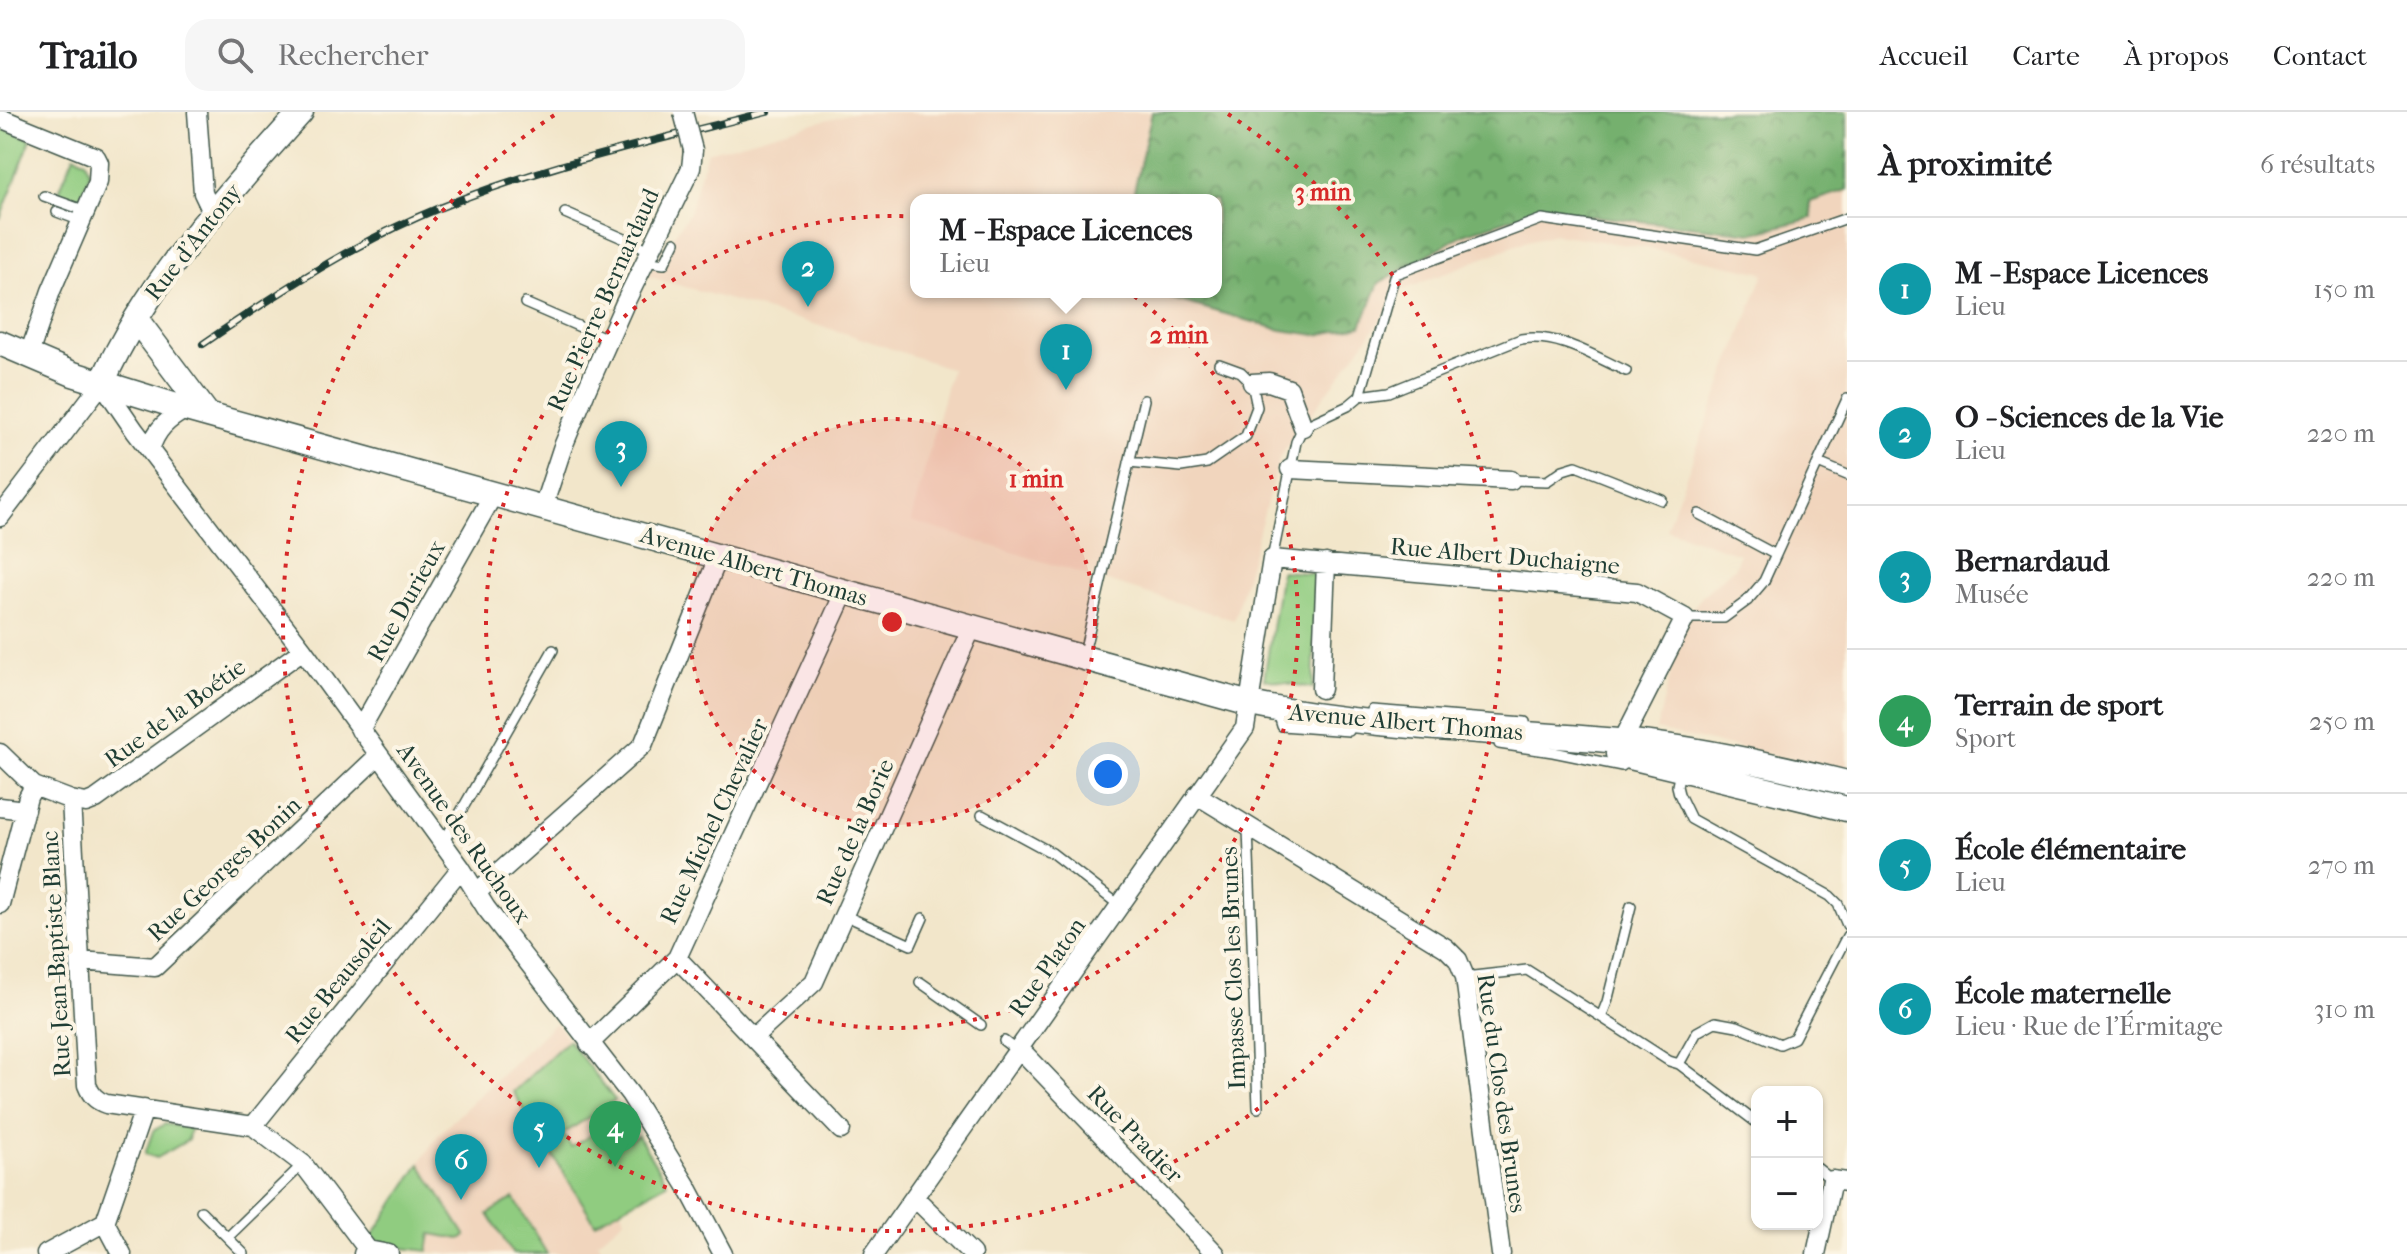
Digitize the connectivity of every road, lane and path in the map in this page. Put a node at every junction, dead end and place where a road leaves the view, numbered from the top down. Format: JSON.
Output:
{"nodes":[{"id":1,"x":197,"y":112,"type":"edge"},
{"id":2,"x":301,"y":112,"type":"edge"},
{"id":3,"x":683,"y":112,"type":"edge"},
{"id":4,"x":0,"y":118,"type":"edge"},
{"id":5,"x":44,"y":196,"type":"dead end"},
{"id":6,"x":57,"y":212,"type":"dead end"},
{"id":7,"x":565,"y":213,"type":"dead end"},
{"id":8,"x":213,"y":214,"type":"junction"},
{"id":9,"x":84,"y":216,"type":"junction"},
{"id":10,"x":1846,"y":220,"type":"edge"},
{"id":11,"x":675,"y":242,"type":"dead end"},
{"id":12,"x":648,"y":256,"type":"junction"},
{"id":13,"x":525,"y":303,"type":"dead end"},
{"id":14,"x":136,"y":319,"type":"junction"},
{"id":15,"x":610,"y":340,"type":"junction"},
{"id":16,"x":0,"y":343,"type":"edge"},
{"id":17,"x":29,"y":354,"type":"junction"},
{"id":18,"x":1219,"y":364,"type":"dead end"},
{"id":19,"x":1626,"y":371,"type":"dead end"},
{"id":20,"x":102,"y":383,"type":"junction"},
{"id":21,"x":1252,"y":383,"type":"junction"},
{"id":22,"x":1360,"y":396,"type":"junction"},
{"id":23,"x":1847,"y":399,"type":"edge"},
{"id":24,"x":1144,"y":400,"type":"dead end"},
{"id":25,"x":197,"y":412,"type":"junction"},
{"id":26,"x":1303,"y":427,"type":"junction"},
{"id":27,"x":150,"y":450,"type":"junction"},
{"id":28,"x":1129,"y":462,"type":"junction"},
{"id":29,"x":1818,"y":463,"type":"junction"},
{"id":30,"x":1290,"y":469,"type":"junction"},
{"id":31,"x":1847,"y":475,"type":"edge"},
{"id":32,"x":1511,"y":480,"type":"joint"},
{"id":33,"x":493,"y":495,"type":"junction"},
{"id":34,"x":1662,"y":500,"type":"dead end"},
{"id":35,"x":543,"y":507,"type":"junction"},
{"id":36,"x":1699,"y":514,"type":"dead end"},
{"id":37,"x":0,"y":517,"type":"edge"},
{"id":38,"x":719,"y":555,"type":"junction"},
{"id":39,"x":1776,"y":555,"type":"junction"},
{"id":40,"x":1272,"y":559,"type":"junction"},
{"id":41,"x":1326,"y":563,"type":"junction"},
{"id":42,"x":845,"y":591,"type":"junction"},
{"id":43,"x":1685,"y":618,"type":"junction"},
{"id":44,"x":972,"y":627,"type":"junction"},
{"id":45,"x":303,"y":650,"type":"junction"},
{"id":46,"x":553,"y":650,"type":"dead end"},
{"id":47,"x":1083,"y":659,"type":"junction"},
{"id":48,"x":1320,"y":697,"type":"joint"},
{"id":49,"x":1250,"y":704,"type":"junction"},
{"id":50,"x":1361,"y":709,"type":"dead end"},
{"id":51,"x":1277,"y":710,"type":"junction"},
{"id":52,"x":360,"y":730,"type":"junction"},
{"id":53,"x":1555,"y":736,"type":"junction"},
{"id":54,"x":1624,"y":738,"type":"junction"},
{"id":55,"x":0,"y":753,"type":"edge"},
{"id":56,"x":379,"y":755,"type":"junction"},
{"id":57,"x":1679,"y":774,"type":"junction"},
{"id":58,"x":1705,"y":775,"type":"junction"},
{"id":59,"x":1847,"y":780,"type":"edge"},
{"id":60,"x":34,"y":786,"type":"junction"},
{"id":61,"x":1847,"y":794,"type":"edge"},
{"id":62,"x":1197,"y":795,"type":"junction"},
{"id":63,"x":71,"y":800,"type":"junction"},
{"id":64,"x":0,"y":807,"type":"edge"},
{"id":65,"x":1847,"y":807,"type":"edge"},
{"id":66,"x":25,"y":810,"type":"junction"},
{"id":67,"x":982,"y":815,"type":"dead end"},
{"id":68,"x":1847,"y":820,"type":"edge"},
{"id":69,"x":1248,"y":826,"type":"junction"},
{"id":70,"x":443,"y":843,"type":"junction"},
{"id":71,"x":461,"y":868,"type":"junction"},
{"id":72,"x":476,"y":893,"type":"junction"},
{"id":73,"x":0,"y":904,"type":"edge"},
{"id":74,"x":1119,"y":905,"type":"junction"},
{"id":75,"x":1631,"y":906,"type":"dead end"},
{"id":76,"x":844,"y":915,"type":"junction"},
{"id":77,"x":923,"y":918,"type":"dead end"},
{"id":78,"x":1847,"y":925,"type":"edge"},
{"id":79,"x":1847,"y":936,"type":"edge"},
{"id":80,"x":677,"y":958,"type":"junction"},
{"id":81,"x":81,"y":961,"type":"junction"},
{"id":82,"x":1465,"y":977,"type":"junction"},
{"id":83,"x":920,"y":982,"type":"dead end"},
{"id":84,"x":1601,"y":1017,"type":"junction"},
{"id":85,"x":981,"y":1025,"type":"dead end"},
{"id":86,"x":754,"y":1037,"type":"junction"},
{"id":87,"x":589,"y":1044,"type":"junction"},
{"id":88,"x":1013,"y":1047,"type":"junction"},
{"id":89,"x":1679,"y":1064,"type":"junction"},
{"id":90,"x":1258,"y":1108,"type":"dead end"},
{"id":91,"x":144,"y":1109,"type":"junction"},
{"id":92,"x":1751,"y":1118,"type":"edge"},
{"id":93,"x":253,"y":1126,"type":"junction"},
{"id":94,"x":841,"y":1130,"type":"dead end"},
{"id":95,"x":303,"y":1164,"type":"junction"},
{"id":96,"x":1832,"y":1176,"type":"edge"},
{"id":97,"x":914,"y":1197,"type":"junction"},
{"id":98,"x":201,"y":1211,"type":"dead end"},
{"id":99,"x":105,"y":1222,"type":"junction"},
{"id":100,"x":228,"y":1237,"type":"junction"},
{"id":101,"x":366,"y":1252,"type":"edge"},
{"id":102,"x":46,"y":1254,"type":"edge"},
{"id":103,"x":122,"y":1254,"type":"edge"},
{"id":104,"x":244,"y":1254,"type":"edge"},
{"id":105,"x":389,"y":1254,"type":"edge"},
{"id":106,"x":723,"y":1254,"type":"edge"},
{"id":107,"x":874,"y":1254,"type":"edge"},
{"id":108,"x":972,"y":1254,"type":"edge"},
{"id":109,"x":1216,"y":1254,"type":"edge"},
{"id":110,"x":1501,"y":1254,"type":"edge"},
{"id":111,"x":1816,"y":1254,"type":"edge"}],
"edges":[{"from":1,"to":8,"type":"street"},
{"from":2,"to":8,"type":"street","name":"Rue d'Antony"},
{"from":3,"to":12,"type":"street","name":"Rue Pierre Bernardaud","bridge":true},
{"from":4,"to":9,"type":"street"},
{"from":5,"to":9,"type":"lane"},
{"from":6,"to":9,"type":"lane"},
{"from":7,"to":12,"type":"lane"},
{"from":8,"to":14,"type":"street","name":"Rue d'Antony"},
{"from":9,"to":17,"type":"street"},
{"from":10,"to":22,"type":"lane"},
{"from":11,"to":12,"type":"lane"},
{"from":12,"to":15,"type":"street","name":"Rue Pierre Bernardaud"},
{"from":13,"to":15,"type":"lane"},
{"from":14,"to":20,"type":"street","name":"Rue d'Antony"},
{"from":14,"to":25,"type":"street"},
{"from":15,"to":35,"type":"street","name":"Rue Pierre Bernardaud"},
{"from":16,"to":17,"type":"street","name":"Avenue Albert Thomas"},
{"from":17,"to":20,"type":"street","name":"Avenue Albert Thomas"},
{"from":18,"to":21,"type":"lane"},
{"from":19,"to":22,"type":"lane"},
{"from":20,"to":25,"type":"street","name":"Avenue Albert Thomas"},
{"from":20,"to":27,"type":"street","name":"Avenue des Ruchoux"},
{"from":20,"to":37,"type":"street"},
{"from":21,"to":26,"type":"street"},
{"from":21,"to":28,"type":"lane"},
{"from":22,"to":26,"type":"lane"},
{"from":23,"to":29,"type":"lane"},
{"from":24,"to":28,"type":"lane"},
{"from":25,"to":27,"type":"street"},
{"from":25,"to":33,"type":"street","name":"Avenue Albert Thomas"},
{"from":26,"to":30,"type":"lane"},
{"from":27,"to":45,"type":"street","name":"Avenue des Ruchoux"},
{"from":28,"to":47,"type":"lane"},
{"from":29,"to":31,"type":"lane"},
{"from":29,"to":39,"type":"lane"},
{"from":30,"to":32,"type":"street"},
{"from":30,"to":40,"type":"lane"},
{"from":32,"to":34,"type":"lane"},
{"from":33,"to":35,"type":"street","name":"Avenue Albert Thomas"},
{"from":33,"to":52,"type":"street","name":"Rue Durieux"},
{"from":35,"to":38,"type":"street","name":"Avenue Albert Thomas"},
{"from":36,"to":39,"type":"lane"},
{"from":38,"to":42,"type":"street","name":"Avenue Albert Thomas"},
{"from":38,"to":72,"type":"street"},
{"from":39,"to":43,"type":"lane"},
{"from":40,"to":41,"type":"street","name":"Rue Albert Duchaigne"},
{"from":40,"to":49,"type":"street","name":"Rue Platon"},
{"from":41,"to":43,"type":"street","name":"Rue Albert Duchaigne"},
{"from":41,"to":48,"type":"street"},
{"from":42,"to":44,"type":"street","name":"Avenue Albert Thomas"},
{"from":42,"to":80,"type":"street","name":"Rue Michel Chevalier"},
{"from":43,"to":54,"type":"street"},
{"from":44,"to":47,"type":"street","name":"Avenue Albert Thomas"},
{"from":44,"to":76,"type":"street","name":"Rue de la Borie"},
{"from":45,"to":52,"type":"street","name":"Avenue des Ruchoux"},
{"from":45,"to":63,"type":"street","name":"Rue de la Boétie"},
{"from":46,"to":70,"type":"lane"},
{"from":47,"to":49,"type":"street","name":"Avenue Albert Thomas"},
{"from":48,"to":51,"type":"lane"},
{"from":49,"to":51,"type":"street","name":"Avenue Albert Thomas"},
{"from":49,"to":62,"type":"street","name":"Rue Platon"},
{"from":50,"to":54,"type":"lane"},
{"from":51,"to":53,"type":"street","name":"Avenue Albert Thomas"},
{"from":51,"to":57,"type":"lane"},
{"from":52,"to":56,"type":"street","name":"Avenue des Ruchoux"},
{"from":53,"to":54,"type":"street","name":"Avenue Albert Thomas"},
{"from":53,"to":57,"type":"street","name":"Avenue Albert Thomas"},
{"from":54,"to":59,"type":"street","name":"Avenue Albert Thomas"},
{"from":55,"to":60,"type":"street","name":"Rue Jean-Baptiste Blanc"},
{"from":56,"to":70,"type":"street","name":"Avenue des Ruchoux"},
{"from":56,"to":81,"type":"street","name":"Rue Georges Bonin"},
{"from":57,"to":58,"type":"street","name":"Avenue Albert Thomas"},
{"from":57,"to":68,"type":"lane"},
{"from":57,"to":78,"type":"lane"},
{"from":58,"to":61,"type":"street"},
{"from":58,"to":65,"type":"street","name":"Avenue Albert Thomas"},
{"from":60,"to":63,"type":"street","name":"Rue Jean-Baptiste Blanc"},
{"from":60,"to":66,"type":"street"},
{"from":62,"to":69,"type":"street","name":"Rue du Clos des Brunes"},
{"from":62,"to":74,"type":"street","name":"Rue Platon"},
{"from":63,"to":81,"type":"street","name":"Rue Jean-Baptiste Blanc"},
{"from":64,"to":66,"type":"street"},
{"from":66,"to":73,"type":"street"},
{"from":67,"to":74,"type":"lane"},
{"from":69,"to":82,"type":"street","name":"Rue du Clos des Brunes"},
{"from":69,"to":90,"type":"lane","name":"Impasse Clos les Brunes"},
{"from":70,"to":71,"type":"street","name":"Avenue des Ruchoux"},
{"from":71,"to":72,"type":"street","name":"Avenue des Ruchoux"},
{"from":71,"to":93,"type":"street","name":"Rue Beausoleil"},
{"from":72,"to":87,"type":"street","name":"Avenue des Ruchoux"},
{"from":74,"to":88,"type":"street","name":"Rue Platon"},
{"from":75,"to":84,"type":"lane"},
{"from":76,"to":77,"type":"lane"},
{"from":76,"to":86,"type":"street","name":"Rue de la Borie"},
{"from":79,"to":89,"type":"lane"},
{"from":80,"to":86,"type":"street"},
{"from":80,"to":87,"type":"street","name":"Rue Michel Chevalier"},
{"from":81,"to":91,"type":"street","name":"Rue Jean-Baptiste Blanc"},
{"from":82,"to":84,"type":"lane"},
{"from":82,"to":110,"type":"street","name":"Rue du Clos des Brunes"},
{"from":83,"to":85,"type":"lane"},
{"from":84,"to":89,"type":"lane"},
{"from":86,"to":94,"type":"street"},
{"from":87,"to":106,"type":"street","name":"Avenue des Ruchoux"},
{"from":88,"to":97,"type":"street","name":"Rue Platon"},
{"from":88,"to":109,"type":"street","name":"Rue Pradier"},
{"from":89,"to":92,"type":"lane"},
{"from":91,"to":93,"type":"street","name":"Rue Jean-Baptiste Blanc"},
{"from":91,"to":99,"type":"street"},
{"from":93,"to":95,"type":"street","name":"Rue Jean-Baptiste Blanc"},
{"from":95,"to":100,"type":"lane"},
{"from":95,"to":101,"type":"street","name":"Rue Jean-Baptiste Blanc"},
{"from":96,"to":111,"type":"street"},
{"from":97,"to":107,"type":"street","name":"Rue Platon"},
{"from":97,"to":108,"type":"street"},
{"from":98,"to":100,"type":"lane"},
{"from":99,"to":102,"type":"street"},
{"from":99,"to":103,"type":"street"},
{"from":100,"to":104,"type":"lane"},
{"from":101,"to":105,"type":"street"}]}
